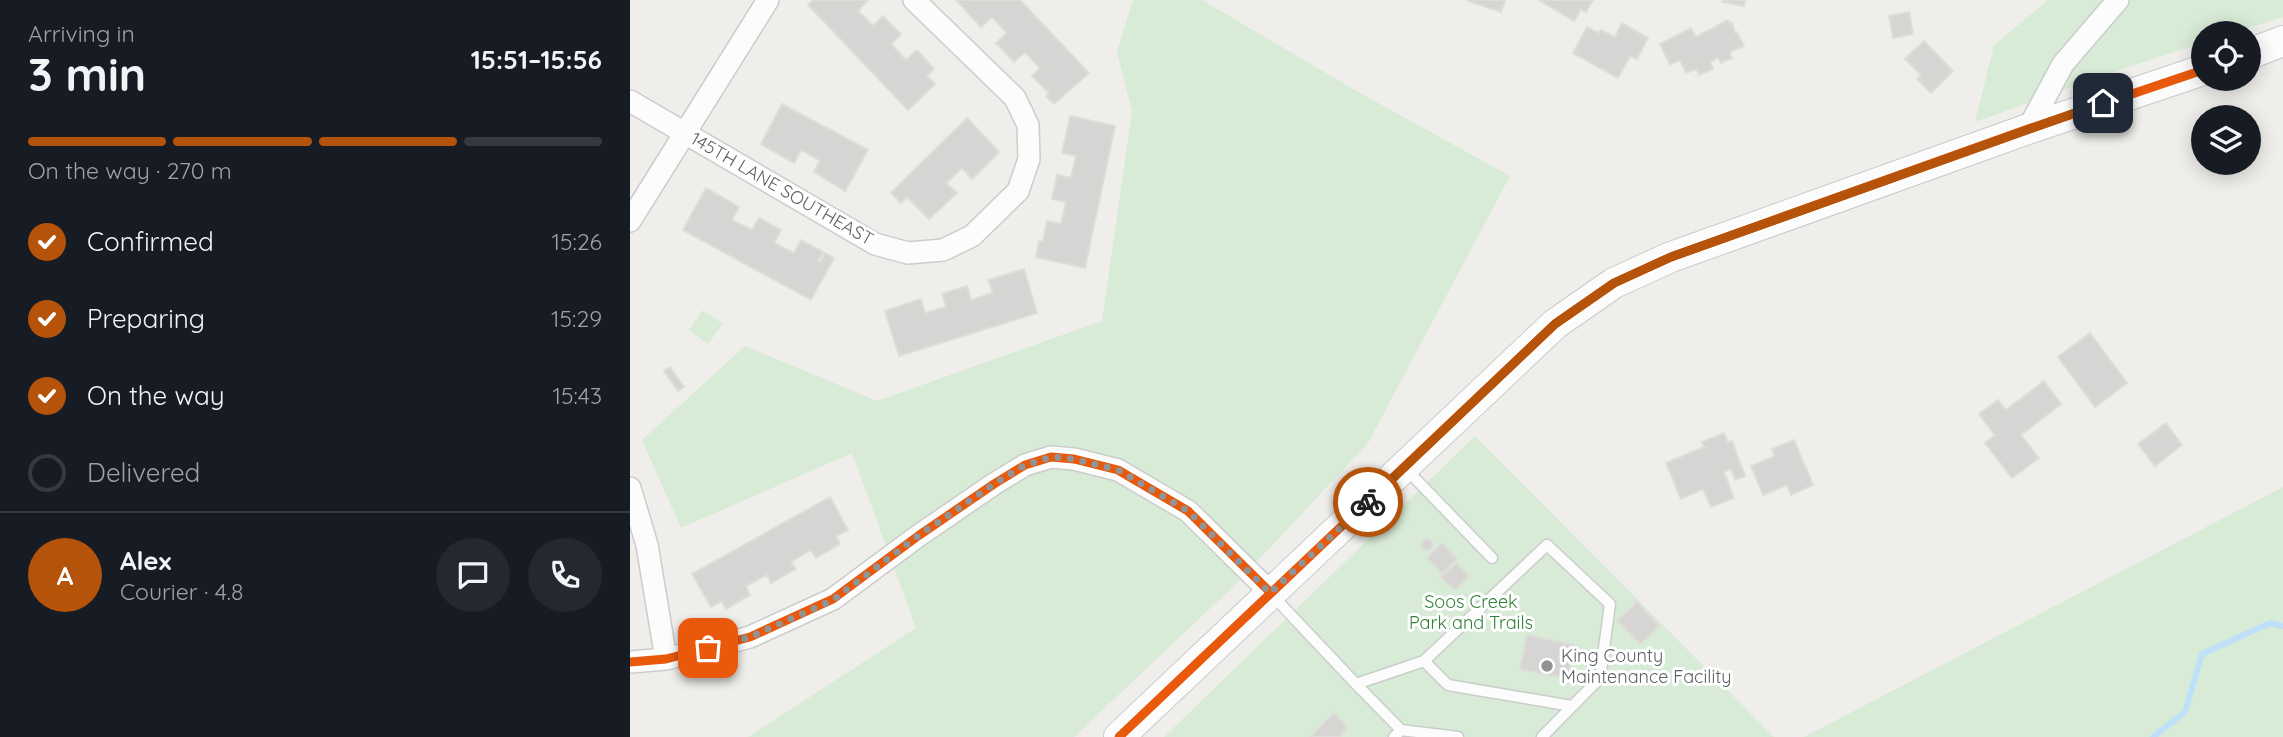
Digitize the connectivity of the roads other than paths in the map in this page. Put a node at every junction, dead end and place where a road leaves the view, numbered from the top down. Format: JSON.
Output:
{"nodes":[{"id":1,"x":768,"y":0,"type":"edge"},
{"id":2,"x":914,"y":0,"type":"edge"},
{"id":3,"x":2118,"y":0,"type":"edge"},
{"id":4,"x":2283,"y":41,"type":"edge"},
{"id":5,"x":2261,"y":49,"type":"edge"},
{"id":6,"x":2191,"y":74,"type":"edge"},
{"id":7,"x":630,"y":101,"type":"edge"},
{"id":8,"x":2028,"y":129,"type":"junction"},
{"id":9,"x":684,"y":133,"type":"junction"},
{"id":10,"x":630,"y":221,"type":"edge"},
{"id":11,"x":1404,"y":467,"type":"junction"},
{"id":12,"x":630,"y":488,"type":"edge"},
{"id":13,"x":1492,"y":558,"type":"dead end"},
{"id":14,"x":1270,"y":593,"type":"junction"},
{"id":15,"x":666,"y":659,"type":"junction"},
{"id":16,"x":1424,"y":661,"type":"junction"},
{"id":17,"x":630,"y":662,"type":"edge"},
{"id":18,"x":1356,"y":684,"type":"junction"},
{"id":19,"x":1572,"y":706,"type":"junction"},
{"id":20,"x":1397,"y":734,"type":"edge"},
{"id":21,"x":1119,"y":737,"type":"edge"},
{"id":22,"x":1458,"y":737,"type":"edge"},
{"id":23,"x":1542,"y":737,"type":"edge"}],
"edges":[{"from":1,"to":9,"type":"street"},
{"from":2,"to":9,"type":"street","name":"145TH LANE SOUTHEAST"},
{"from":3,"to":8,"type":"street"},
{"from":4,"to":5,"type":"street"},
{"from":6,"to":8,"type":"street"},
{"from":7,"to":9,"type":"street","name":"145TH LANE SOUTHEAST"},
{"from":8,"to":11,"type":"street"},
{"from":9,"to":10,"type":"street"},
{"from":11,"to":13,"type":"lane"},
{"from":11,"to":14,"type":"street"},
{"from":12,"to":15,"type":"street"},
{"from":14,"to":15,"type":"street"},
{"from":14,"to":18,"type":"lane"},
{"from":14,"to":21,"type":"street"},
{"from":15,"to":17,"type":"street"},
{"from":16,"to":18,"type":"lane"},
{"from":16,"to":19,"type":"lane"},
{"from":16,"to":19,"type":"lane"},
{"from":18,"to":20,"type":"lane"},
{"from":19,"to":23,"type":"lane"},
{"from":20,"to":22,"type":"lane"}]}
